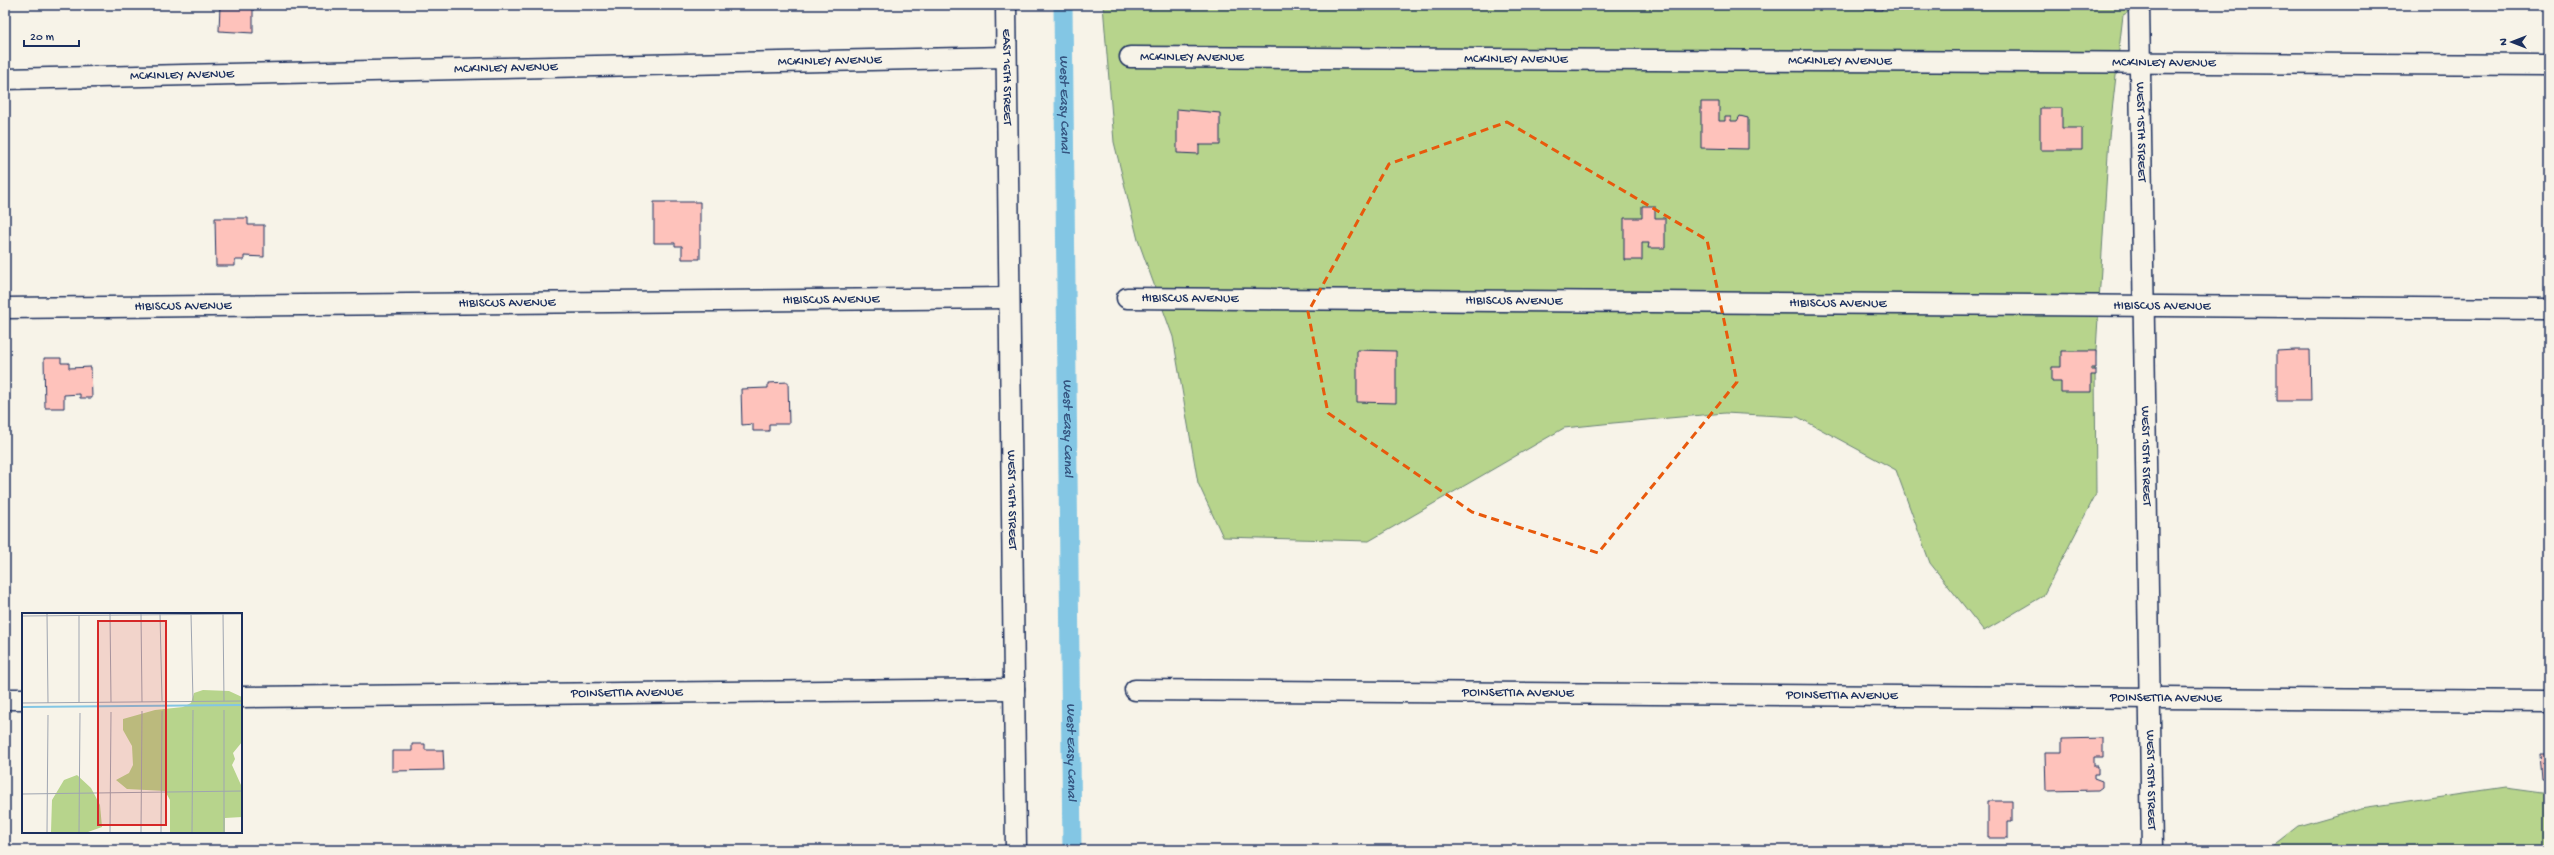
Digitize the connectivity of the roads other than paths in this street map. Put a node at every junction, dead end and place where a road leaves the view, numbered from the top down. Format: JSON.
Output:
{"nodes":[{"id":1,"x":1006,"y":5,"type":"edge"},
{"id":2,"x":2139,"y":5,"type":"edge"},
{"id":3,"x":1006,"y":57,"type":"junction"},
{"id":4,"x":1130,"y":57,"type":"dead end"},
{"id":5,"x":2139,"y":62,"type":"junction"},
{"id":6,"x":2549,"y":65,"type":"edge"},
{"id":7,"x":5,"y":79,"type":"edge"},
{"id":8,"x":1008,"y":149,"type":"joint"},
{"id":9,"x":1008,"y":298,"type":"junction"},
{"id":10,"x":1127,"y":298,"type":"dead end"},
{"id":11,"x":2142,"y":305,"type":"junction"},
{"id":12,"x":5,"y":308,"type":"edge"},
{"id":13,"x":2549,"y":309,"type":"edge"},
{"id":14,"x":1014,"y":689,"type":"junction"},
{"id":15,"x":1134,"y":690,"type":"dead end"},
{"id":16,"x":242,"y":697,"type":"edge"},
{"id":17,"x":2149,"y":697,"type":"junction"},
{"id":18,"x":5,"y":699,"type":"edge"},
{"id":19,"x":22,"y":699,"type":"edge"},
{"id":20,"x":2549,"y":700,"type":"edge"},
{"id":21,"x":1016,"y":850,"type":"edge"},
{"id":22,"x":2152,"y":850,"type":"edge"}],
"edges":[{"from":1,"to":3,"type":"street","name":"EAST 16TH STREET"},
{"from":2,"to":5,"type":"street","name":"WEST 15TH STREET"},
{"from":3,"to":7,"type":"street","name":"MCKINLEY AVENUE"},
{"from":3,"to":8,"type":"street","name":"EAST 16TH STREET"},
{"from":4,"to":5,"type":"street","name":"MCKINLEY AVENUE"},
{"from":5,"to":6,"type":"street","name":"MCKINLEY AVENUE"},
{"from":5,"to":11,"type":"street","name":"WEST 15TH STREET"},
{"from":8,"to":9,"type":"street","name":"WEST 16TH STREET"},
{"from":9,"to":12,"type":"street","name":"HIBISCUS AVENUE"},
{"from":9,"to":14,"type":"street","name":"WEST 16TH STREET"},
{"from":10,"to":11,"type":"street","name":"HIBISCUS AVENUE"},
{"from":11,"to":13,"type":"street","name":"HIBISCUS AVENUE"},
{"from":11,"to":17,"type":"street","name":"WEST 15TH STREET"},
{"from":14,"to":16,"type":"street","name":"POINSETTIA AVENUE"},
{"from":14,"to":21,"type":"street","name":"WEST 16TH STREET"},
{"from":15,"to":17,"type":"street","name":"POINSETTIA AVENUE"},
{"from":17,"to":20,"type":"street","name":"POINSETTIA AVENUE"},
{"from":17,"to":22,"type":"street","name":"WEST 15TH STREET"},
{"from":18,"to":19,"type":"street"}]}
